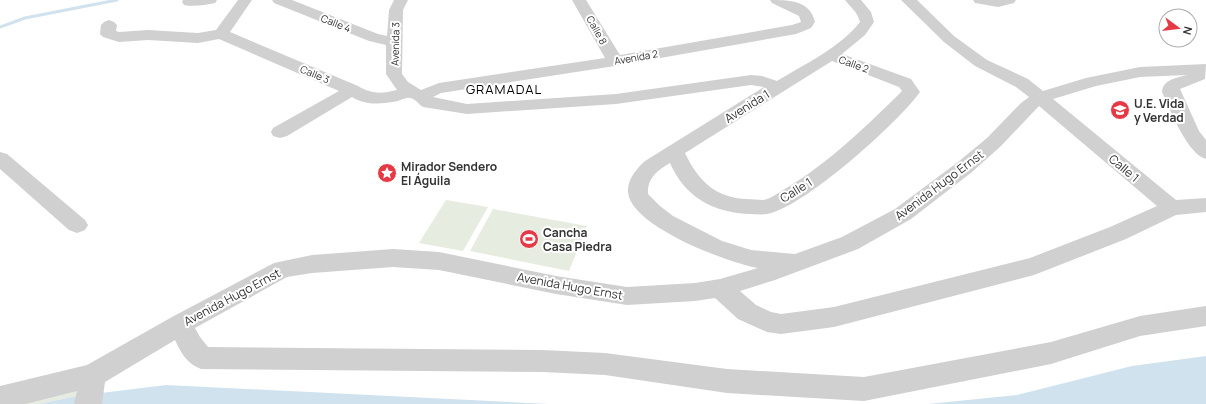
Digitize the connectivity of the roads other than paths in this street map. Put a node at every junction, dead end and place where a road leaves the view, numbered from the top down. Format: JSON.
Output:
{"nodes":[{"id":1,"x":210,"y":0,"type":"edge"},
{"id":2,"x":245,"y":0,"type":"edge"},
{"id":3,"x":279,"y":0,"type":"edge"},
{"id":4,"x":401,"y":0,"type":"edge"},
{"id":5,"x":579,"y":0,"type":"edge"},
{"id":6,"x":777,"y":0,"type":"edge"},
{"id":7,"x":852,"y":0,"type":"edge"},
{"id":8,"x":898,"y":0,"type":"edge"},
{"id":9,"x":908,"y":0,"type":"edge"},
{"id":10,"x":980,"y":0,"type":"edge"},
{"id":11,"x":1009,"y":0,"type":"edge"},
{"id":12,"x":189,"y":2,"type":"dead end"},
{"id":13,"x":109,"y":25,"type":"dead end"},
{"id":14,"x":221,"y":34,"type":"junction"},
{"id":15,"x":394,"y":42,"type":"junction"},
{"id":16,"x":831,"y":55,"type":"junction"},
{"id":17,"x":615,"y":62,"type":"junction"},
{"id":18,"x":1204,"y":66,"type":"edge"},
{"id":19,"x":776,"y":88,"type":"junction"},
{"id":20,"x":352,"y":90,"type":"junction"},
{"id":21,"x":911,"y":92,"type":"joint"},
{"id":22,"x":418,"y":95,"type":"junction"},
{"id":23,"x":1039,"y":98,"type":"junction"},
{"id":24,"x":280,"y":132,"type":"dead end"},
{"id":25,"x":674,"y":151,"type":"junction"},
{"id":26,"x":1206,"y":153,"type":"edge"},
{"id":27,"x":0,"y":158,"type":"edge"},
{"id":28,"x":8,"y":176,"type":"edge"},
{"id":29,"x":1206,"y":205,"type":"edge"},
{"id":30,"x":1172,"y":208,"type":"junction"},
{"id":31,"x":77,"y":226,"type":"dead end"},
{"id":32,"x":796,"y":263,"type":"junction"},
{"id":33,"x":720,"y":288,"type":"junction"},
{"id":34,"x":1206,"y":316,"type":"edge"},
{"id":35,"x":181,"y":324,"type":"junction"},
{"id":36,"x":91,"y":391,"type":"edge"},
{"id":37,"x":0,"y":398,"type":"edge"}],
"edges":[{"from":1,"to":12,"type":"street"},
{"from":2,"to":14,"type":"street"},
{"from":3,"to":15,"type":"street","name":"Calle 4"},
{"from":4,"to":15,"type":"street","name":"Avenida 3"},
{"from":5,"to":17,"type":"street","name":"Calle 8"},
{"from":6,"to":17,"type":"street","name":"Avenida 2"},
{"from":7,"to":16,"type":"street"},
{"from":8,"to":23,"type":"street"},
{"from":9,"to":23,"type":"street","name":"Calle 1"},
{"from":10,"to":11,"type":"street"},
{"from":13,"to":14,"type":"street"},
{"from":14,"to":20,"type":"street","name":"Calle 3"},
{"from":15,"to":22,"type":"street","name":"Avenida 3"},
{"from":16,"to":19,"type":"street","name":"Calle 2"},
{"from":16,"to":21,"type":"street","name":"Calle 2"},
{"from":17,"to":22,"type":"street","name":"Avenida 2"},
{"from":18,"to":23,"type":"street","name":"Avenida Hugo Ernst"},
{"from":18,"to":26,"type":"street"},
{"from":19,"to":22,"type":"street","name":"Avenida 1"},
{"from":19,"to":25,"type":"street","name":"Avenida 1"},
{"from":20,"to":22,"type":"street","name":"Calle 3"},
{"from":20,"to":24,"type":"street"},
{"from":21,"to":25,"type":"street","name":"Calle 1"},
{"from":23,"to":30,"type":"street","name":"Calle 1"},
{"from":23,"to":32,"type":"street","name":"Avenida Hugo Ernst"},
{"from":25,"to":32,"type":"street","name":"Avenida 1"},
{"from":27,"to":28,"type":"street"},
{"from":28,"to":31,"type":"street"},
{"from":29,"to":30,"type":"street"},
{"from":30,"to":33,"type":"street"},
{"from":32,"to":33,"type":"street","name":"Avenida Hugo Ernst"},
{"from":33,"to":35,"type":"street","name":"Avenida Hugo Ernst"},
{"from":34,"to":35,"type":"street"},
{"from":35,"to":36,"type":"street","name":"Avenida Hugo Ernst"},
{"from":36,"to":37,"type":"street","name":"Avenida Hugo Ernst"}]}
